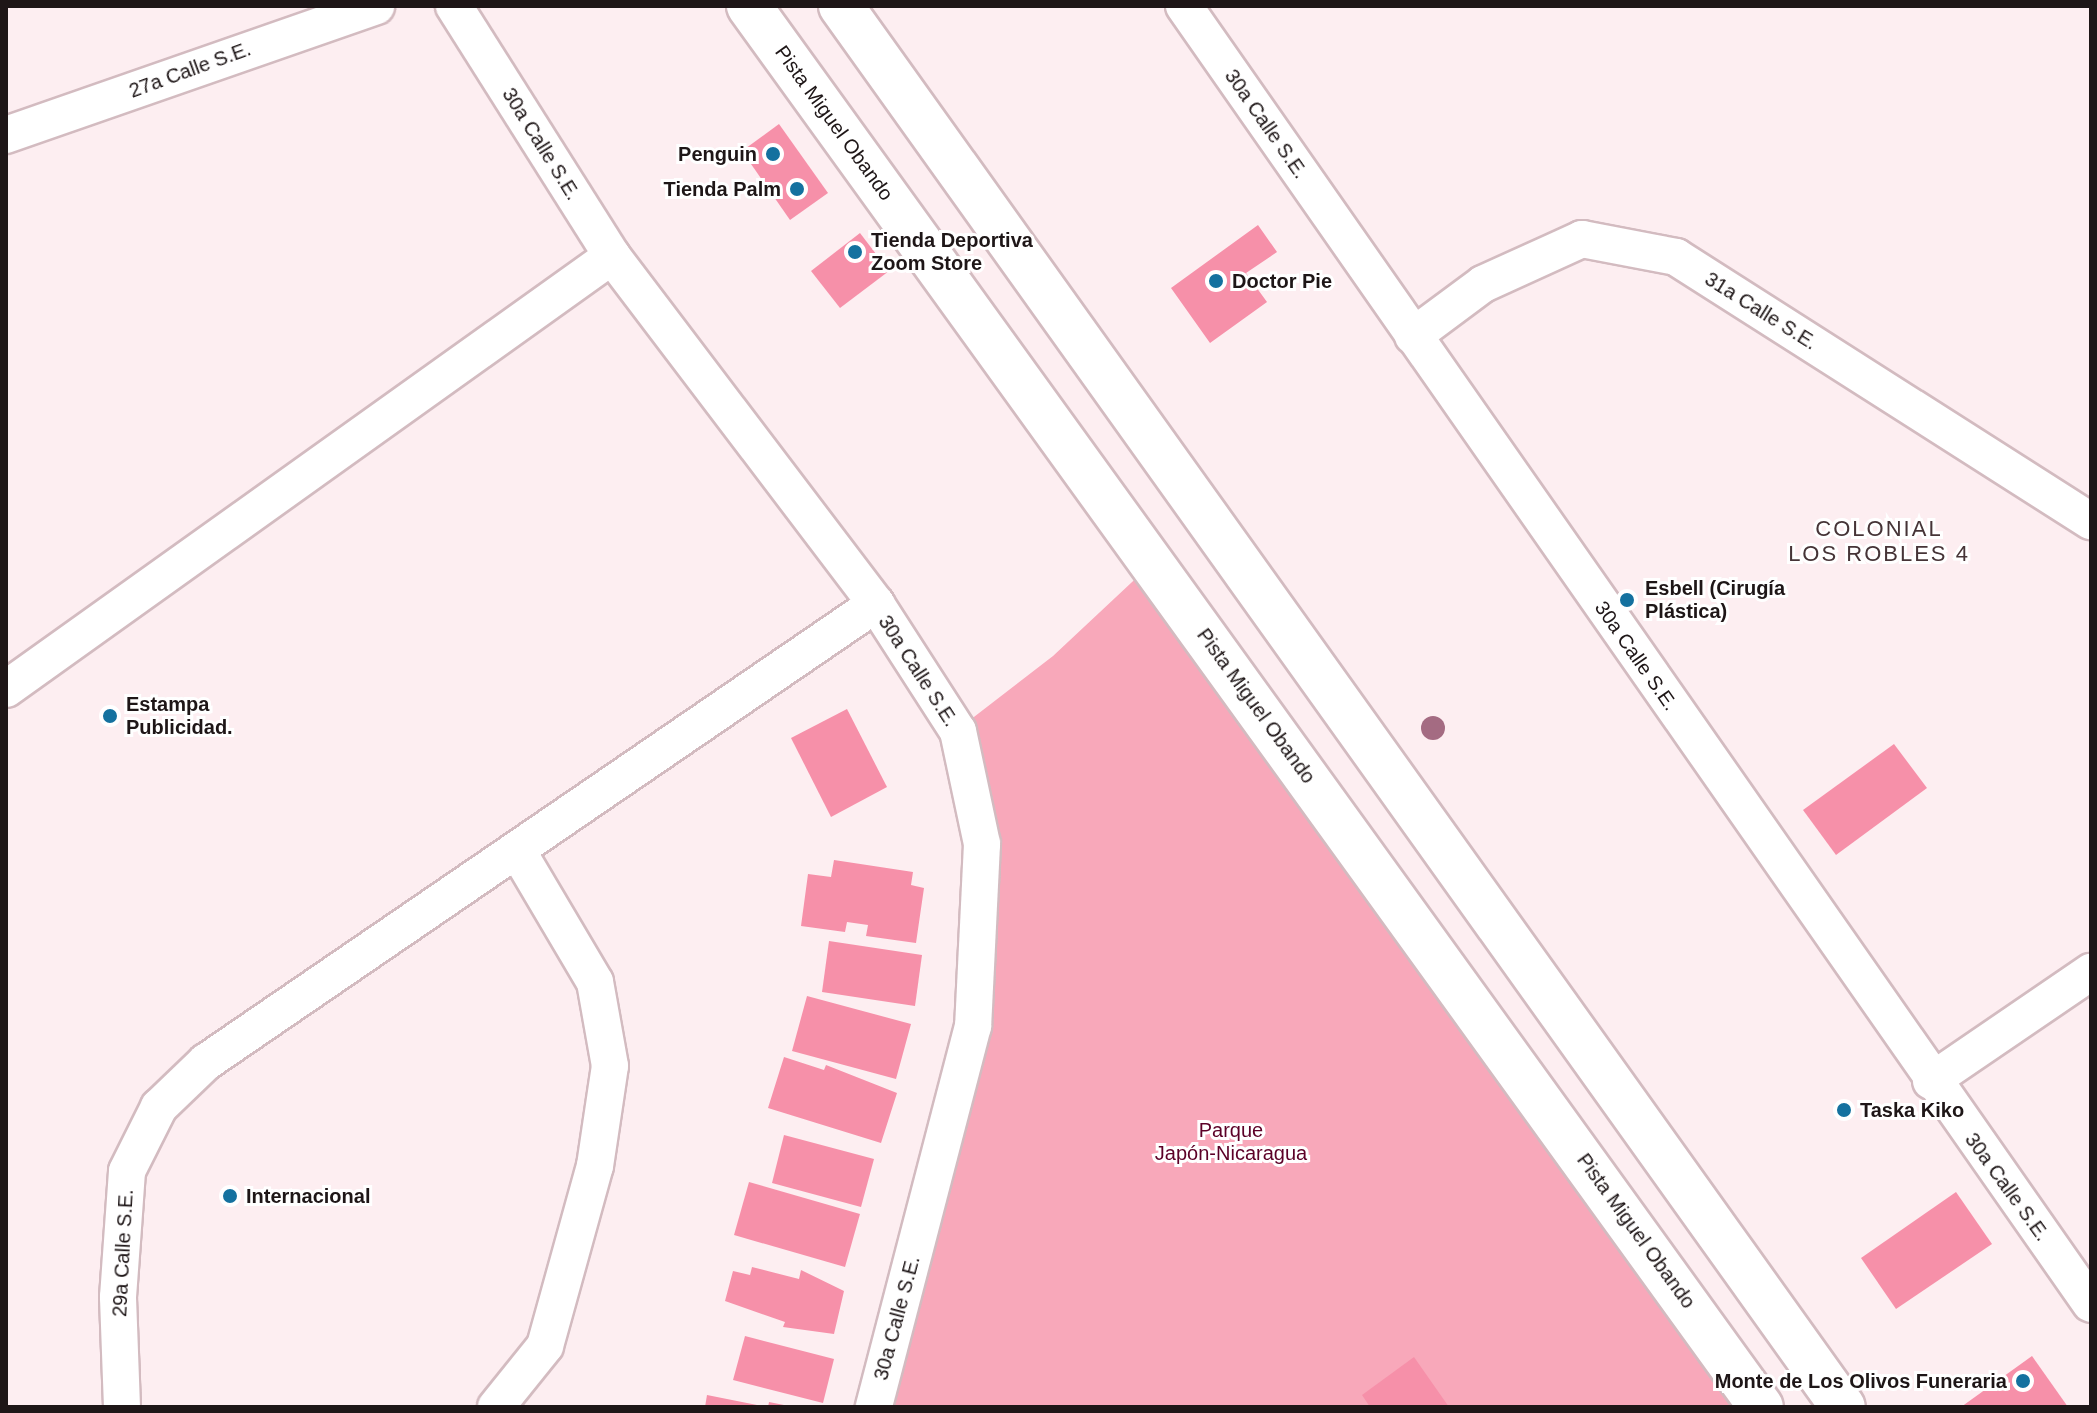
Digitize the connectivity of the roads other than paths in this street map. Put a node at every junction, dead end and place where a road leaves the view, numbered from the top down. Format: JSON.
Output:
{"nodes":[{"id":1,"x":376,"y":6,"type":"edge"},
{"id":2,"x":454,"y":6,"type":"edge"},
{"id":3,"x":749,"y":6,"type":"edge"},
{"id":4,"x":841,"y":6,"type":"edge"},
{"id":5,"x":1184,"y":6,"type":"edge"},
{"id":6,"x":6,"y":135,"type":"edge"},
{"id":7,"x":612,"y":256,"type":"junction"},
{"id":8,"x":1413,"y":336,"type":"junction"},
{"id":9,"x":2091,"y":521,"type":"edge"},
{"id":10,"x":876,"y":604,"type":"junction"},
{"id":11,"x":6,"y":689,"type":"edge"},
{"id":12,"x":517,"y":850,"type":"junction"},
{"id":13,"x":2091,"y":972,"type":"edge"},
{"id":14,"x":1931,"y":1081,"type":"junction"},
{"id":15,"x":2091,"y":1304,"type":"edge"},
{"id":16,"x":122,"y":1407,"type":"edge"},
{"id":17,"x":496,"y":1407,"type":"edge"},
{"id":18,"x":874,"y":1407,"type":"edge"},
{"id":19,"x":1761,"y":1407,"type":"edge"},
{"id":20,"x":1843,"y":1407,"type":"edge"}],
"edges":[{"from":1,"to":6,"type":"street","name":"27a Calle S.E."},
{"from":2,"to":7,"type":"street","name":"30a Calle S.E."},
{"from":3,"to":19,"type":"main road","name":"Pista Miguel Obando"},
{"from":4,"to":20,"type":"main road"},
{"from":5,"to":8,"type":"street","name":"30a Calle S.E."},
{"from":7,"to":10,"type":"street","name":"30a Calle S.E."},
{"from":7,"to":11,"type":"street"},
{"from":8,"to":9,"type":"street","name":"31a Calle S.E."},
{"from":8,"to":14,"type":"street","name":"30a Calle S.E."},
{"from":10,"to":12,"type":"street","name":"29a Calle S.E."},
{"from":10,"to":18,"type":"street","name":"30a Calle S.E."},
{"from":12,"to":16,"type":"street","name":"29a Calle S.E."},
{"from":12,"to":17,"type":"street"},
{"from":13,"to":14,"type":"street"},
{"from":14,"to":15,"type":"street","name":"30a Calle S.E."}]}
